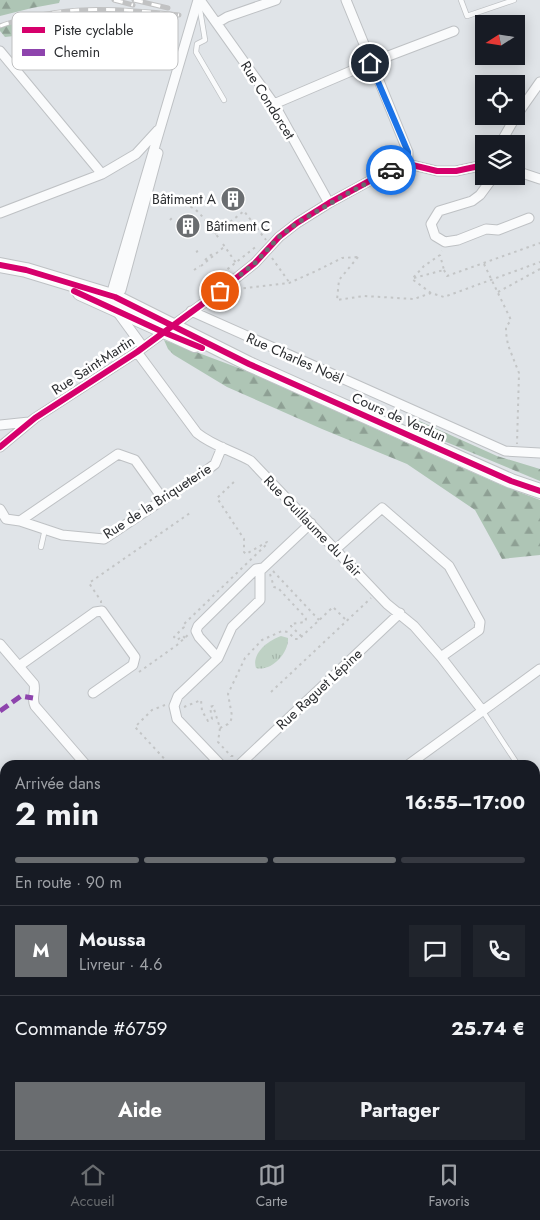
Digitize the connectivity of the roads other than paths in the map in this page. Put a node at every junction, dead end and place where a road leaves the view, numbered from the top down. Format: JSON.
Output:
{"nodes":[{"id":1,"x":198,"y":0,"type":"edge"},
{"id":2,"x":276,"y":0,"type":"edge"},
{"id":3,"x":346,"y":0,"type":"edge"},
{"id":4,"x":461,"y":0,"type":"edge"},
{"id":5,"x":514,"y":0,"type":"edge"},
{"id":6,"x":217,"y":23,"type":"junction"},
{"id":7,"x":454,"y":31,"type":"dead end"},
{"id":8,"x":0,"y":51,"type":"edge"},
{"id":9,"x":370,"y":63,"type":"junction"},
{"id":10,"x":12,"y":65,"type":"edge"},
{"id":11,"x":178,"y":67,"type":"edge"},
{"id":12,"x":16,"y":70,"type":"edge"},
{"id":13,"x":177,"y":70,"type":"edge"},
{"id":14,"x":540,"y":82,"type":"edge"},
{"id":15,"x":224,"y":100,"type":"dead end"},
{"id":16,"x":525,"y":103,"type":"edge"},
{"id":17,"x":274,"y":104,"type":"junction"},
{"id":18,"x":160,"y":128,"type":"junction"},
{"id":19,"x":136,"y":154,"type":"junction"},
{"id":20,"x":408,"y":164,"type":"junction"},
{"id":21,"x":475,"y":167,"type":"edge"},
{"id":22,"x":151,"y":168,"type":"junction"},
{"id":23,"x":102,"y":174,"type":"junction"},
{"id":24,"x":525,"y":174,"type":"edge"},
{"id":25,"x":540,"y":179,"type":"edge"},
{"id":26,"x":488,"y":185,"type":"edge"},
{"id":27,"x":329,"y":204,"type":"junction"},
{"id":28,"x":0,"y":213,"type":"edge"},
{"id":29,"x":529,"y":218,"type":"dead end"},
{"id":30,"x":0,"y":264,"type":"edge"},
{"id":31,"x":36,"y":273,"type":"junction"},
{"id":32,"x":117,"y":298,"type":"junction"},
{"id":33,"x":191,"y":311,"type":"junction"},
{"id":34,"x":168,"y":328,"type":"junction"},
{"id":35,"x":140,"y":350,"type":"junction"},
{"id":36,"x":30,"y":422,"type":"junction"},
{"id":37,"x":0,"y":425,"type":"edge"},
{"id":38,"x":0,"y":447,"type":"edge"},
{"id":39,"x":222,"y":447,"type":"junction"},
{"id":40,"x":540,"y":453,"type":"edge"},
{"id":41,"x":540,"y":491,"type":"edge"},
{"id":42,"x":163,"y":499,"type":"junction"},
{"id":43,"x":0,"y":510,"type":"edge"},
{"id":44,"x":20,"y":521,"type":"junction"},
{"id":45,"x":311,"y":522,"type":"junction"},
{"id":46,"x":45,"y":529,"type":"junction"},
{"id":47,"x":41,"y":547,"type":"dead end"},
{"id":48,"x":336,"y":549,"type":"junction"},
{"id":49,"x":267,"y":569,"type":"junction"},
{"id":50,"x":400,"y":613,"type":"junction"},
{"id":51,"x":0,"y":644,"type":"edge"},
{"id":52,"x":442,"y":657,"type":"junction"},
{"id":53,"x":218,"y":658,"type":"junction"},
{"id":54,"x":19,"y":666,"type":"junction"},
{"id":55,"x":540,"y":668,"type":"edge"},
{"id":56,"x":93,"y":693,"type":"dead end"},
{"id":57,"x":482,"y":710,"type":"junction"},
{"id":58,"x":82,"y":760,"type":"edge"},
{"id":59,"x":216,"y":760,"type":"edge"},
{"id":60,"x":238,"y":760,"type":"edge"},
{"id":61,"x":415,"y":760,"type":"edge"},
{"id":62,"x":515,"y":760,"type":"edge"}],
"edges":[{"from":1,"to":6,"type":"street","name":"Rue Condorcet"},
{"from":1,"to":11,"type":"street"},
{"from":1,"to":15,"type":"lane"},
{"from":2,"to":6,"type":"street"},
{"from":3,"to":9,"type":"street"},
{"from":4,"to":5,"type":"lane"},
{"from":6,"to":17,"type":"street","name":"Rue Condorcet"},
{"from":7,"to":9,"type":"street"},
{"from":8,"to":10,"type":"street"},
{"from":9,"to":17,"type":"street"},
{"from":9,"to":20,"type":"street"},
{"from":12,"to":23,"type":"street"},
{"from":13,"to":18,"type":"street"},
{"from":14,"to":16,"type":"street"},
{"from":17,"to":27,"type":"street","name":"Rue Condorcet"},
{"from":18,"to":19,"type":"street"},
{"from":18,"to":22,"type":"street"},
{"from":19,"to":22,"type":"street"},
{"from":19,"to":23,"type":"street"},
{"from":20,"to":21,"type":"street"},
{"from":20,"to":27,"type":"street","name":"Rue Saint-Martin"},
{"from":22,"to":32,"type":"street"},
{"from":23,"to":28,"type":"street"},
{"from":24,"to":25,"type":"street"},
{"from":26,"to":29,"type":"street"},
{"from":27,"to":33,"type":"street","name":"Rue Saint-Martin"},
{"from":30,"to":31,"type":"main road","name":"Cours de Verdun"},
{"from":31,"to":32,"type":"main road","name":"Cours de Verdun"},
{"from":31,"to":32,"type":"main road","name":"Cours de Verdun"},
{"from":32,"to":34,"type":"main road","name":"Cours de Verdun"},
{"from":32,"to":35,"type":"street","name":"Rue Guillaume du Vair"},
{"from":33,"to":34,"type":"street","name":"Rue Saint-Martin"},
{"from":33,"to":40,"type":"street","name":"Rue Charles Noël"},
{"from":34,"to":35,"type":"street","name":"Rue Saint-Martin"},
{"from":34,"to":41,"type":"main road","name":"Cours de Verdun"},
{"from":35,"to":36,"type":"street","name":"Rue Saint-Martin"},
{"from":35,"to":39,"type":"street","name":"Rue Guillaume du Vair"},
{"from":36,"to":37,"type":"street","name":"Rue Saint-Martin"},
{"from":36,"to":38,"type":"street","name":"Rue Saint-Martin"},
{"from":39,"to":42,"type":"street","name":"Rue de la Briqueterie"},
{"from":39,"to":45,"type":"street","name":"Rue Guillaume du Vair"},
{"from":42,"to":44,"type":"street"},
{"from":42,"to":46,"type":"street","name":"Rue de la Briqueterie"},
{"from":43,"to":44,"type":"street","name":"Rue de la Briqueterie"},
{"from":44,"to":46,"type":"street","name":"Rue de la Briqueterie"},
{"from":45,"to":48,"type":"street","name":"Rue Guillaume du Vair"},
{"from":45,"to":49,"type":"street"},
{"from":46,"to":47,"type":"lane"},
{"from":48,"to":50,"type":"street","name":"Rue Guillaume du Vair"},
{"from":48,"to":52,"type":"street"},
{"from":49,"to":53,"type":"street"},
{"from":49,"to":53,"type":"street"},
{"from":50,"to":52,"type":"street","name":"Rue Guillaume du Vair"},
{"from":50,"to":60,"type":"street","name":"Rue Raguet Lépine"},
{"from":51,"to":54,"type":"street"},
{"from":52,"to":57,"type":"street","name":"Rue Guillaume du Vair"},
{"from":53,"to":59,"type":"street"},
{"from":54,"to":56,"type":"street"},
{"from":54,"to":58,"type":"street"},
{"from":55,"to":57,"type":"street"},
{"from":57,"to":61,"type":"street"},
{"from":57,"to":62,"type":"lane"}]}
